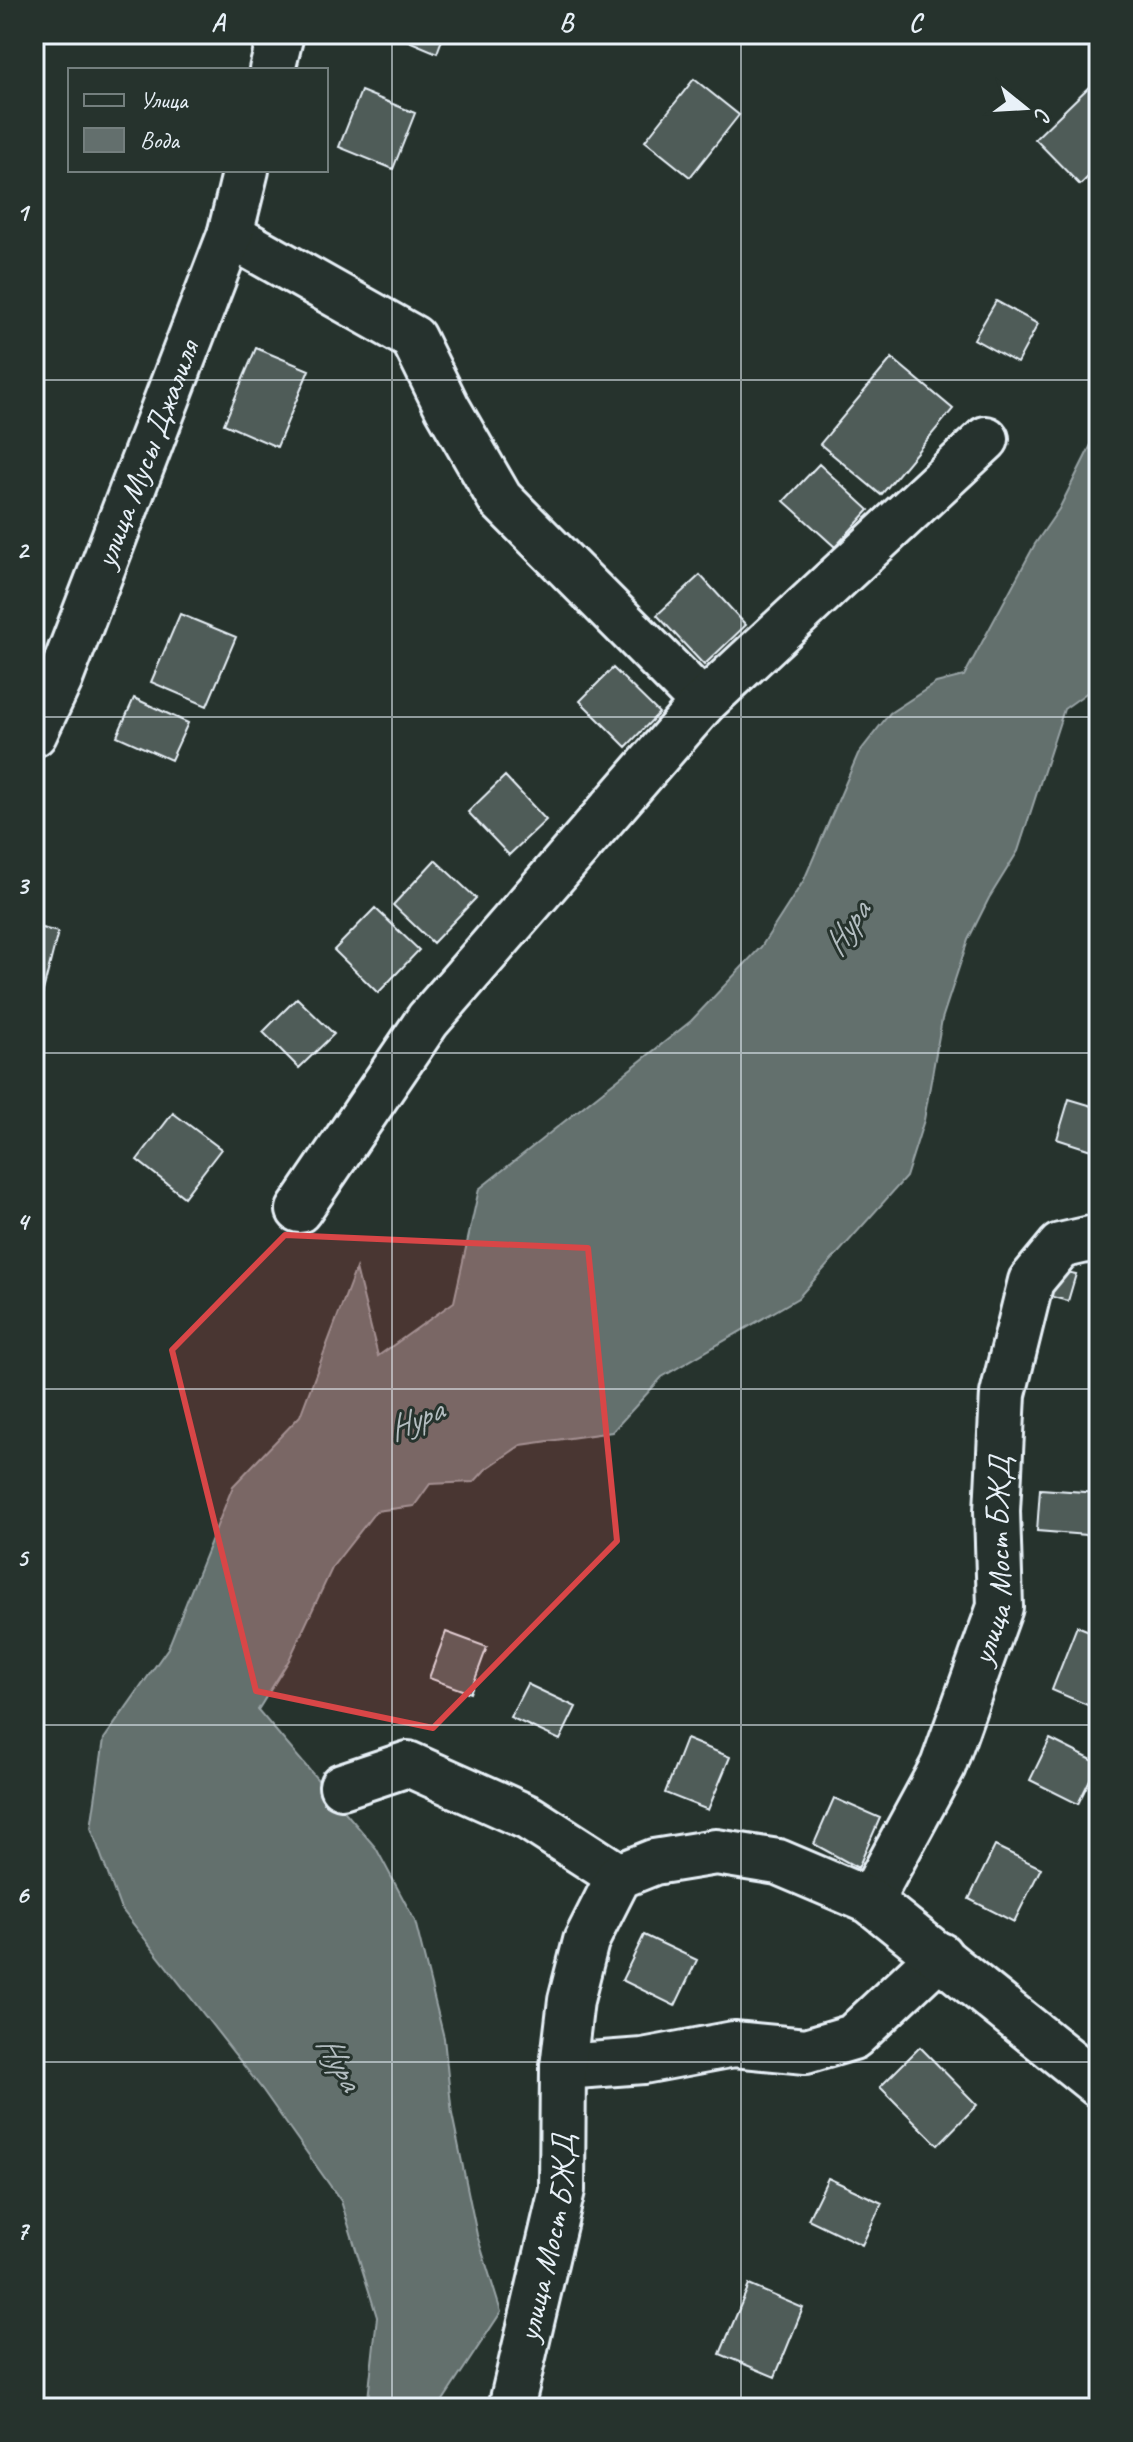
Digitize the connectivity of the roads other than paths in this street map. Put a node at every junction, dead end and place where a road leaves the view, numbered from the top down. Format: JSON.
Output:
{"nodes":[{"id":1,"x":281,"y":34,"type":"edge"},
{"id":2,"x":272,"y":68,"type":"edge"},
{"id":3,"x":246,"y":172,"type":"edge"},
{"id":4,"x":230,"y":235,"type":"junction"},
{"id":5,"x":986,"y":439,"type":"dead end"},
{"id":6,"x":703,"y":703,"type":"junction"},
{"id":7,"x":34,"y":734,"type":"edge"},
{"id":8,"x":299,"y":1210,"type":"dead end"},
{"id":9,"x":1099,"y":1237,"type":"edge"},
{"id":10,"x":342,"y":1786,"type":"dead end"},
{"id":11,"x":619,"y":1876,"type":"junction"},
{"id":12,"x":870,"y":1901,"type":"junction"},
{"id":13,"x":940,"y":1955,"type":"junction"},
{"id":14,"x":563,"y":2067,"type":"junction"},
{"id":15,"x":1099,"y":2085,"type":"edge"},
{"id":16,"x":511,"y":2408,"type":"edge"}],
"edges":[{"from":1,"to":2,"type":"street"},
{"from":3,"to":4,"type":"street","name":"улица Мусы Джалиля"},
{"from":4,"to":6,"type":"street"},
{"from":4,"to":7,"type":"street","name":"улица Мусы Джалиля"},
{"from":5,"to":6,"type":"street"},
{"from":6,"to":8,"type":"street"},
{"from":9,"to":12,"type":"street","name":"улица Мост БЖД"},
{"from":10,"to":11,"type":"street"},
{"from":11,"to":12,"type":"street"},
{"from":11,"to":14,"type":"street","name":"улица Мост БЖД"},
{"from":12,"to":13,"type":"street"},
{"from":13,"to":14,"type":"street"},
{"from":13,"to":15,"type":"street"},
{"from":14,"to":16,"type":"street","name":"улица Мост БЖД"}]}
